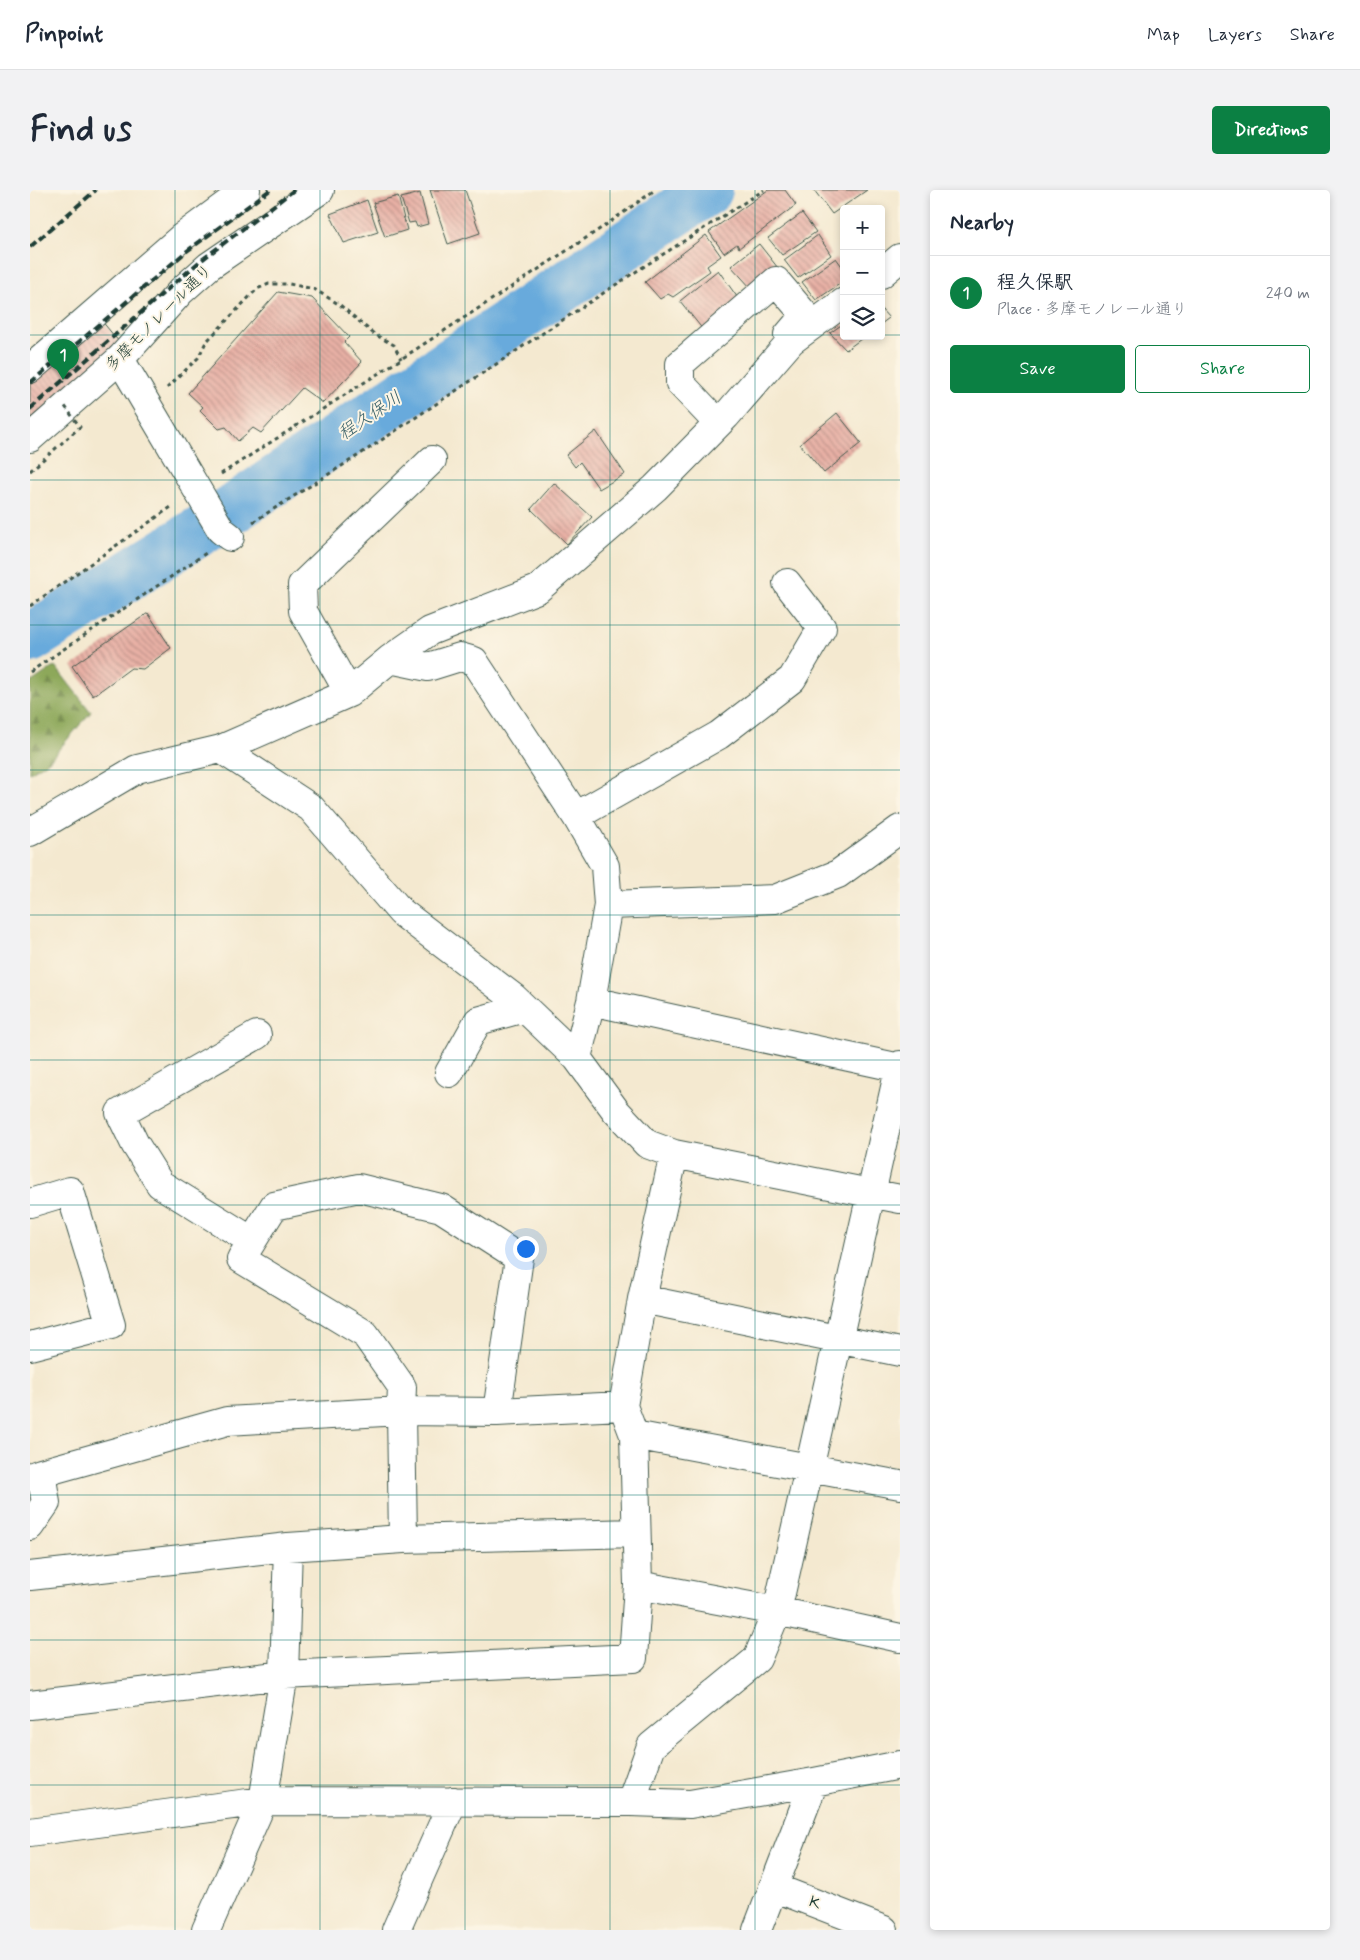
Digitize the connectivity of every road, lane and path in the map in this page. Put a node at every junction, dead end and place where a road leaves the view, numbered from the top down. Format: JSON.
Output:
{"nodes":[{"id":1,"x":246,"y":190,"type":"edge"},
{"id":2,"x":320,"y":190,"type":"edge"},
{"id":3,"x":655,"y":190,"type":"edge"},
{"id":4,"x":764,"y":190,"type":"edge"},
{"id":5,"x":900,"y":258,"type":"edge"},
{"id":6,"x":885,"y":271,"type":"edge"},
{"id":7,"x":840,"y":305,"type":"edge"},
{"id":8,"x":791,"y":342,"type":"junction"},
{"id":9,"x":120,"y":359,"type":"junction"},
{"id":10,"x":401,"y":360,"type":"junction"},
{"id":11,"x":30,"y":369,"type":"edge"},
{"id":12,"x":64,"y":405,"type":"dead end"},
{"id":13,"x":148,"y":407,"type":"junction"},
{"id":14,"x":718,"y":422,"type":"junction"},
{"id":15,"x":30,"y":438,"type":"edge"},
{"id":16,"x":432,"y":460,"type":"dead end"},
{"id":17,"x":30,"y":471,"type":"edge"},
{"id":18,"x":199,"y":494,"type":"junction"},
{"id":19,"x":225,"y":534,"type":"junction"},
{"id":20,"x":787,"y":584,"type":"dead end"},
{"id":21,"x":30,"y":606,"type":"edge"},
{"id":22,"x":390,"y":659,"type":"junction"},
{"id":23,"x":30,"y":672,"type":"edge"},
{"id":24,"x":349,"y":693,"type":"junction"},
{"id":25,"x":221,"y":749,"type":"junction"},
{"id":26,"x":576,"y":816,"type":"junction"},
{"id":27,"x":900,"y":829,"type":"edge"},
{"id":28,"x":30,"y":832,"type":"edge"},
{"id":29,"x":608,"y":905,"type":"junction"},
{"id":30,"x":591,"y":1001,"type":"junction"},
{"id":31,"x":524,"y":1008,"type":"junction"},
{"id":32,"x":257,"y":1035,"type":"dead end"},
{"id":33,"x":577,"y":1058,"type":"junction"},
{"id":34,"x":900,"y":1067,"type":"edge"},
{"id":35,"x":449,"y":1073,"type":"dead end"},
{"id":36,"x":674,"y":1154,"type":"junction"},
{"id":37,"x":870,"y":1193,"type":"junction"},
{"id":38,"x":900,"y":1199,"type":"edge"},
{"id":39,"x":30,"y":1203,"type":"edge"},
{"id":40,"x":252,"y":1241,"type":"junction"},
{"id":41,"x":642,"y":1299,"type":"junction"},
{"id":42,"x":838,"y":1339,"type":"junction"},
{"id":43,"x":30,"y":1346,"type":"edge"},
{"id":44,"x":900,"y":1352,"type":"edge"},
{"id":45,"x":623,"y":1406,"type":"junction"},
{"id":46,"x":401,"y":1411,"type":"junction"},
{"id":47,"x":497,"y":1412,"type":"junction"},
{"id":48,"x":634,"y":1435,"type":"junction"},
{"id":49,"x":810,"y":1468,"type":"junction"},
{"id":50,"x":36,"y":1476,"type":"edge"},
{"id":51,"x":900,"y":1485,"type":"edge"},
{"id":52,"x":30,"y":1526,"type":"edge"},
{"id":53,"x":636,"y":1533,"type":"junction"},
{"id":54,"x":404,"y":1539,"type":"junction"},
{"id":55,"x":288,"y":1547,"type":"junction"},
{"id":56,"x":30,"y":1576,"type":"edge"},
{"id":57,"x":638,"y":1585,"type":"junction"},
{"id":58,"x":777,"y":1611,"type":"junction"},
{"id":59,"x":900,"y":1638,"type":"edge"},
{"id":60,"x":284,"y":1675,"type":"junction"},
{"id":61,"x":30,"y":1705,"type":"edge"},
{"id":62,"x":900,"y":1765,"type":"edge"},
{"id":63,"x":814,"y":1782,"type":"junction"},
{"id":64,"x":263,"y":1801,"type":"junction"},
{"id":65,"x":453,"y":1801,"type":"junction"},
{"id":66,"x":631,"y":1802,"type":"junction"},
{"id":67,"x":30,"y":1832,"type":"edge"},
{"id":68,"x":773,"y":1887,"type":"junction"},
{"id":69,"x":206,"y":1930,"type":"edge"},
{"id":70,"x":396,"y":1930,"type":"edge"},
{"id":71,"x":757,"y":1930,"type":"edge"},
{"id":72,"x":884,"y":1930,"type":"edge"}],
"edges":[{"from":1,"to":11,"type":"street"},
{"from":2,"to":9,"type":"street","name":"多摩モノレール通り"},
{"from":3,"to":10,"type":"path"},
{"from":4,"to":19,"type":"path"},
{"from":5,"to":6,"type":"street"},
{"from":7,"to":8,"type":"street"},
{"from":8,"to":14,"type":"street"},
{"from":8,"to":14,"type":"street"},
{"from":9,"to":13,"type":"street"},
{"from":9,"to":15,"type":"street","name":"多摩モノレール通り"},
{"from":10,"to":13,"type":"path"},
{"from":10,"to":18,"type":"path"},
{"from":12,"to":17,"type":"path","bridge":true},
{"from":13,"to":18,"type":"street"},
{"from":14,"to":22,"type":"street"},
{"from":16,"to":24,"type":"street"},
{"from":18,"to":19,"type":"street"},
{"from":18,"to":21,"type":"path"},
{"from":19,"to":23,"type":"path"},
{"from":20,"to":26,"type":"street"},
{"from":22,"to":24,"type":"street"},
{"from":22,"to":26,"type":"street"},
{"from":24,"to":25,"type":"street"},
{"from":25,"to":28,"type":"street"},
{"from":25,"to":31,"type":"street"},
{"from":26,"to":29,"type":"street"},
{"from":27,"to":29,"type":"street"},
{"from":29,"to":30,"type":"street"},
{"from":30,"to":33,"type":"street"},
{"from":30,"to":34,"type":"street"},
{"from":31,"to":33,"type":"street"},
{"from":31,"to":35,"type":"street"},
{"from":32,"to":40,"type":"street"},
{"from":33,"to":36,"type":"street"},
{"from":34,"to":37,"type":"street"},
{"from":36,"to":37,"type":"street"},
{"from":36,"to":41,"type":"street"},
{"from":37,"to":38,"type":"street"},
{"from":37,"to":42,"type":"street"},
{"from":39,"to":43,"type":"street"},
{"from":40,"to":46,"type":"street"},
{"from":40,"to":47,"type":"street"},
{"from":41,"to":42,"type":"street"},
{"from":41,"to":45,"type":"street"},
{"from":42,"to":44,"type":"street"},
{"from":42,"to":49,"type":"street"},
{"from":45,"to":47,"type":"street"},
{"from":45,"to":48,"type":"street"},
{"from":46,"to":47,"type":"street"},
{"from":46,"to":50,"type":"street"},
{"from":46,"to":54,"type":"street"},
{"from":48,"to":49,"type":"street"},
{"from":48,"to":53,"type":"street"},
{"from":49,"to":51,"type":"street"},
{"from":49,"to":58,"type":"street"},
{"from":50,"to":52,"type":"street"},
{"from":53,"to":54,"type":"street"},
{"from":53,"to":57,"type":"street"},
{"from":54,"to":55,"type":"street"},
{"from":55,"to":56,"type":"street"},
{"from":55,"to":60,"type":"street"},
{"from":57,"to":58,"type":"street"},
{"from":57,"to":60,"type":"street"},
{"from":58,"to":59,"type":"street"},
{"from":58,"to":66,"type":"street"},
{"from":60,"to":61,"type":"street"},
{"from":60,"to":64,"type":"street"},
{"from":62,"to":63,"type":"street"},
{"from":63,"to":66,"type":"street"},
{"from":63,"to":68,"type":"street"},
{"from":64,"to":65,"type":"street"},
{"from":64,"to":67,"type":"street"},
{"from":64,"to":69,"type":"street"},
{"from":65,"to":66,"type":"street"},
{"from":65,"to":70,"type":"street"},
{"from":68,"to":71,"type":"street"},
{"from":68,"to":72,"type":"street","name":"K"}]}
